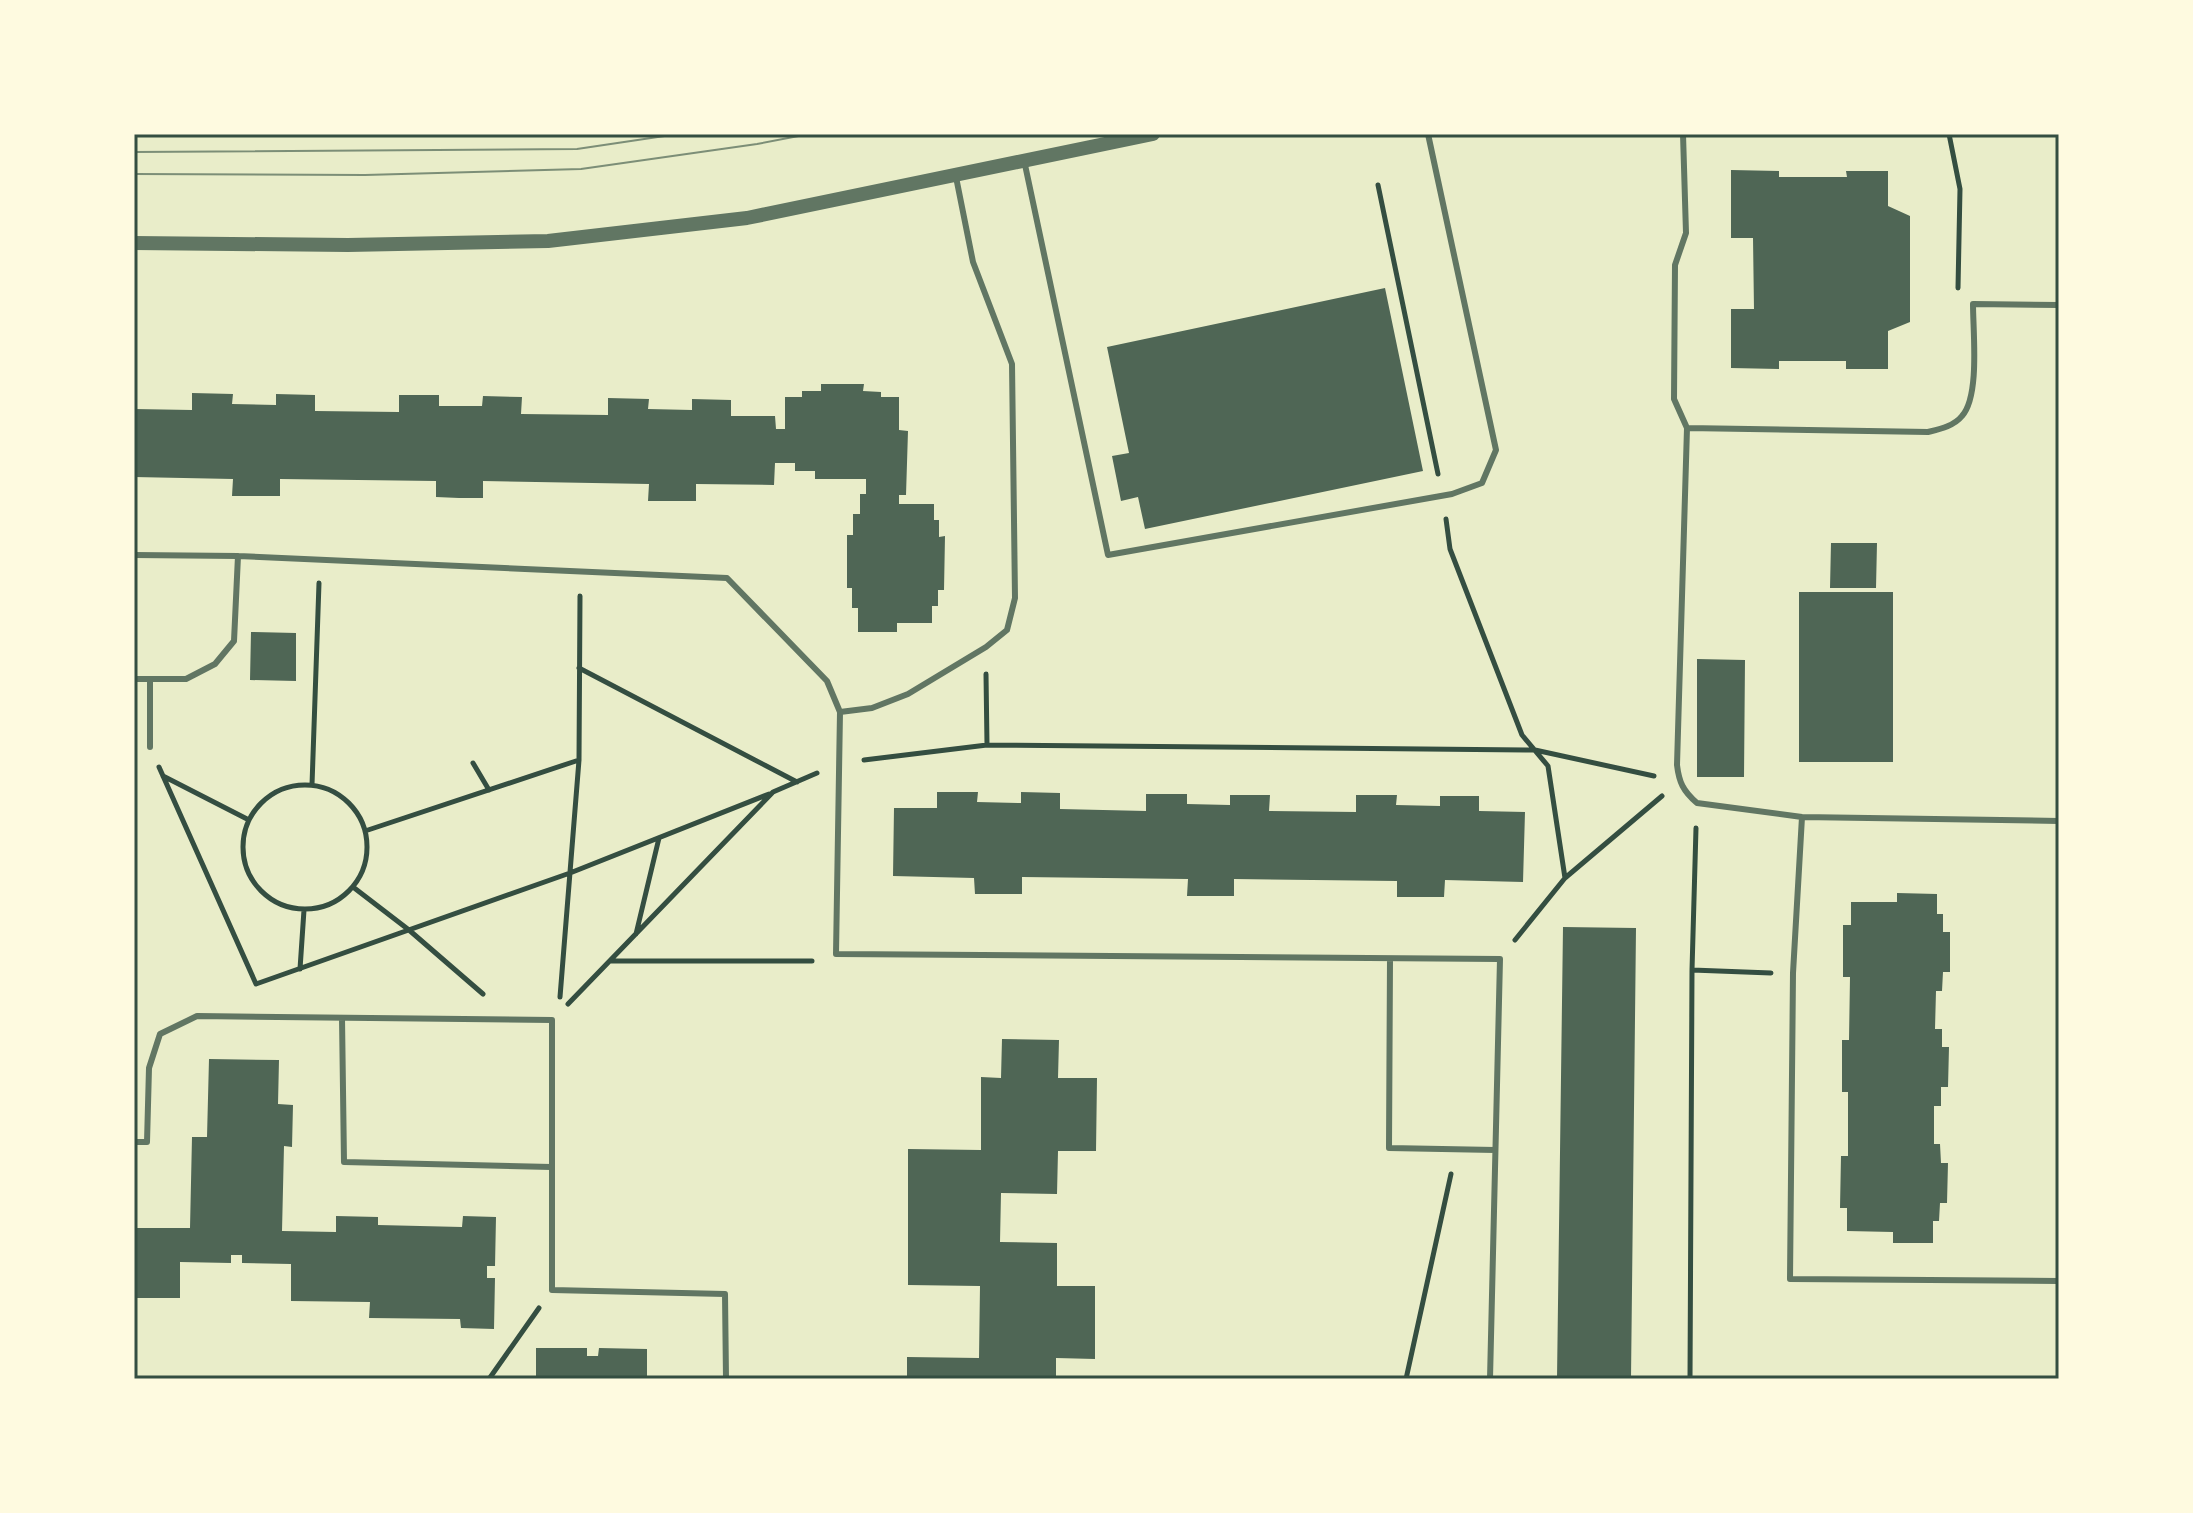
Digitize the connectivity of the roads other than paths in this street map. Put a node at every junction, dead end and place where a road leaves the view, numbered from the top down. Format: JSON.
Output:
{"nodes":[{"id":1,"x":1153,"y":134,"type":"edge"},
{"id":2,"x":1428,"y":134,"type":"edge"},
{"id":3,"x":1683,"y":134,"type":"edge"},
{"id":4,"x":1024,"y":160,"type":"junction"},
{"id":5,"x":956,"y":174,"type":"junction"},
{"id":6,"x":134,"y":243,"type":"edge"},
{"id":7,"x":2059,"y":305,"type":"edge"},
{"id":8,"x":1687,"y":428,"type":"junction"},
{"id":9,"x":134,"y":555,"type":"edge"},
{"id":10,"x":238,"y":556,"type":"junction"},
{"id":11,"x":134,"y":679,"type":"edge"},
{"id":12,"x":150,"y":679,"type":"junction"},
{"id":13,"x":840,"y":712,"type":"junction"},
{"id":14,"x":150,"y":747,"type":"road end"},
{"id":15,"x":1802,"y":817,"type":"junction"},
{"id":16,"x":2059,"y":821,"type":"edge"},
{"id":17,"x":1390,"y":959,"type":"junction"},
{"id":18,"x":342,"y":1018,"type":"junction"},
{"id":19,"x":134,"y":1142,"type":"edge"},
{"id":20,"x":1495,"y":1150,"type":"junction"},
{"id":21,"x":551,"y":1167,"type":"junction"},
{"id":22,"x":2059,"y":1281,"type":"edge"},
{"id":23,"x":726,"y":1379,"type":"edge"},
{"id":24,"x":1490,"y":1379,"type":"edge"}],
"edges":[{"from":1,"to":4,"type":"street"},
{"from":2,"to":4,"type":"lane"},
{"from":3,"to":8,"type":"lane"},
{"from":4,"to":5,"type":"street"},
{"from":5,"to":6,"type":"street"},
{"from":5,"to":13,"type":"lane"},
{"from":7,"to":8,"type":"lane"},
{"from":8,"to":15,"type":"lane"},
{"from":9,"to":10,"type":"lane"},
{"from":10,"to":12,"type":"lane"},
{"from":10,"to":13,"type":"lane"},
{"from":11,"to":12,"type":"lane"},
{"from":12,"to":14,"type":"lane"},
{"from":13,"to":17,"type":"lane"},
{"from":15,"to":16,"type":"lane"},
{"from":15,"to":22,"type":"lane"},
{"from":17,"to":20,"type":"lane"},
{"from":17,"to":20,"type":"lane"},
{"from":18,"to":19,"type":"lane"},
{"from":18,"to":21,"type":"lane"},
{"from":18,"to":21,"type":"lane"},
{"from":20,"to":24,"type":"lane"},
{"from":21,"to":23,"type":"lane"}]}
